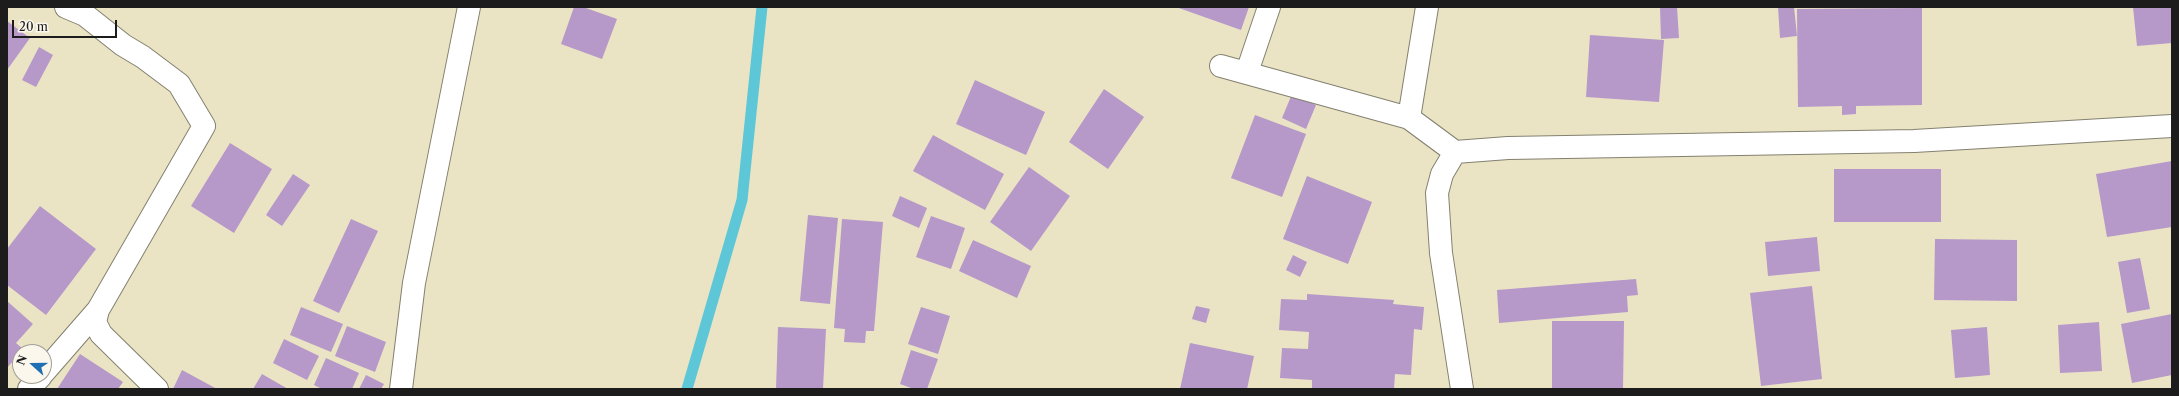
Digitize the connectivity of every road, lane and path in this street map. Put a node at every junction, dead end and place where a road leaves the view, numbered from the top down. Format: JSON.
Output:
{"nodes":[{"id":1,"x":66,"y":7,"type":"edge"},
{"id":2,"x":469,"y":7,"type":"edge"},
{"id":3,"x":1269,"y":7,"type":"edge"},
{"id":4,"x":1427,"y":7,"type":"edge"},
{"id":5,"x":1221,"y":66,"type":"dead end"},
{"id":6,"x":1247,"y":72,"type":"junction"},
{"id":7,"x":1409,"y":118,"type":"junction"},
{"id":8,"x":2172,"y":126,"type":"edge"},
{"id":9,"x":1455,"y":152,"type":"junction"},
{"id":10,"x":98,"y":310,"type":"junction"},
{"id":11,"x":52,"y":363,"type":"edge"},
{"id":12,"x":157,"y":389,"type":"edge"},
{"id":13,"x":401,"y":389,"type":"edge"},
{"id":14,"x":1462,"y":389,"type":"edge"}],
"edges":[{"from":1,"to":10,"type":"street"},
{"from":2,"to":13,"type":"street"},
{"from":3,"to":6,"type":"street"},
{"from":4,"to":7,"type":"street"},
{"from":5,"to":6,"type":"street"},
{"from":6,"to":7,"type":"street"},
{"from":7,"to":9,"type":"street"},
{"from":8,"to":9,"type":"street"},
{"from":9,"to":14,"type":"street"},
{"from":10,"to":11,"type":"street"},
{"from":10,"to":12,"type":"street"}]}
